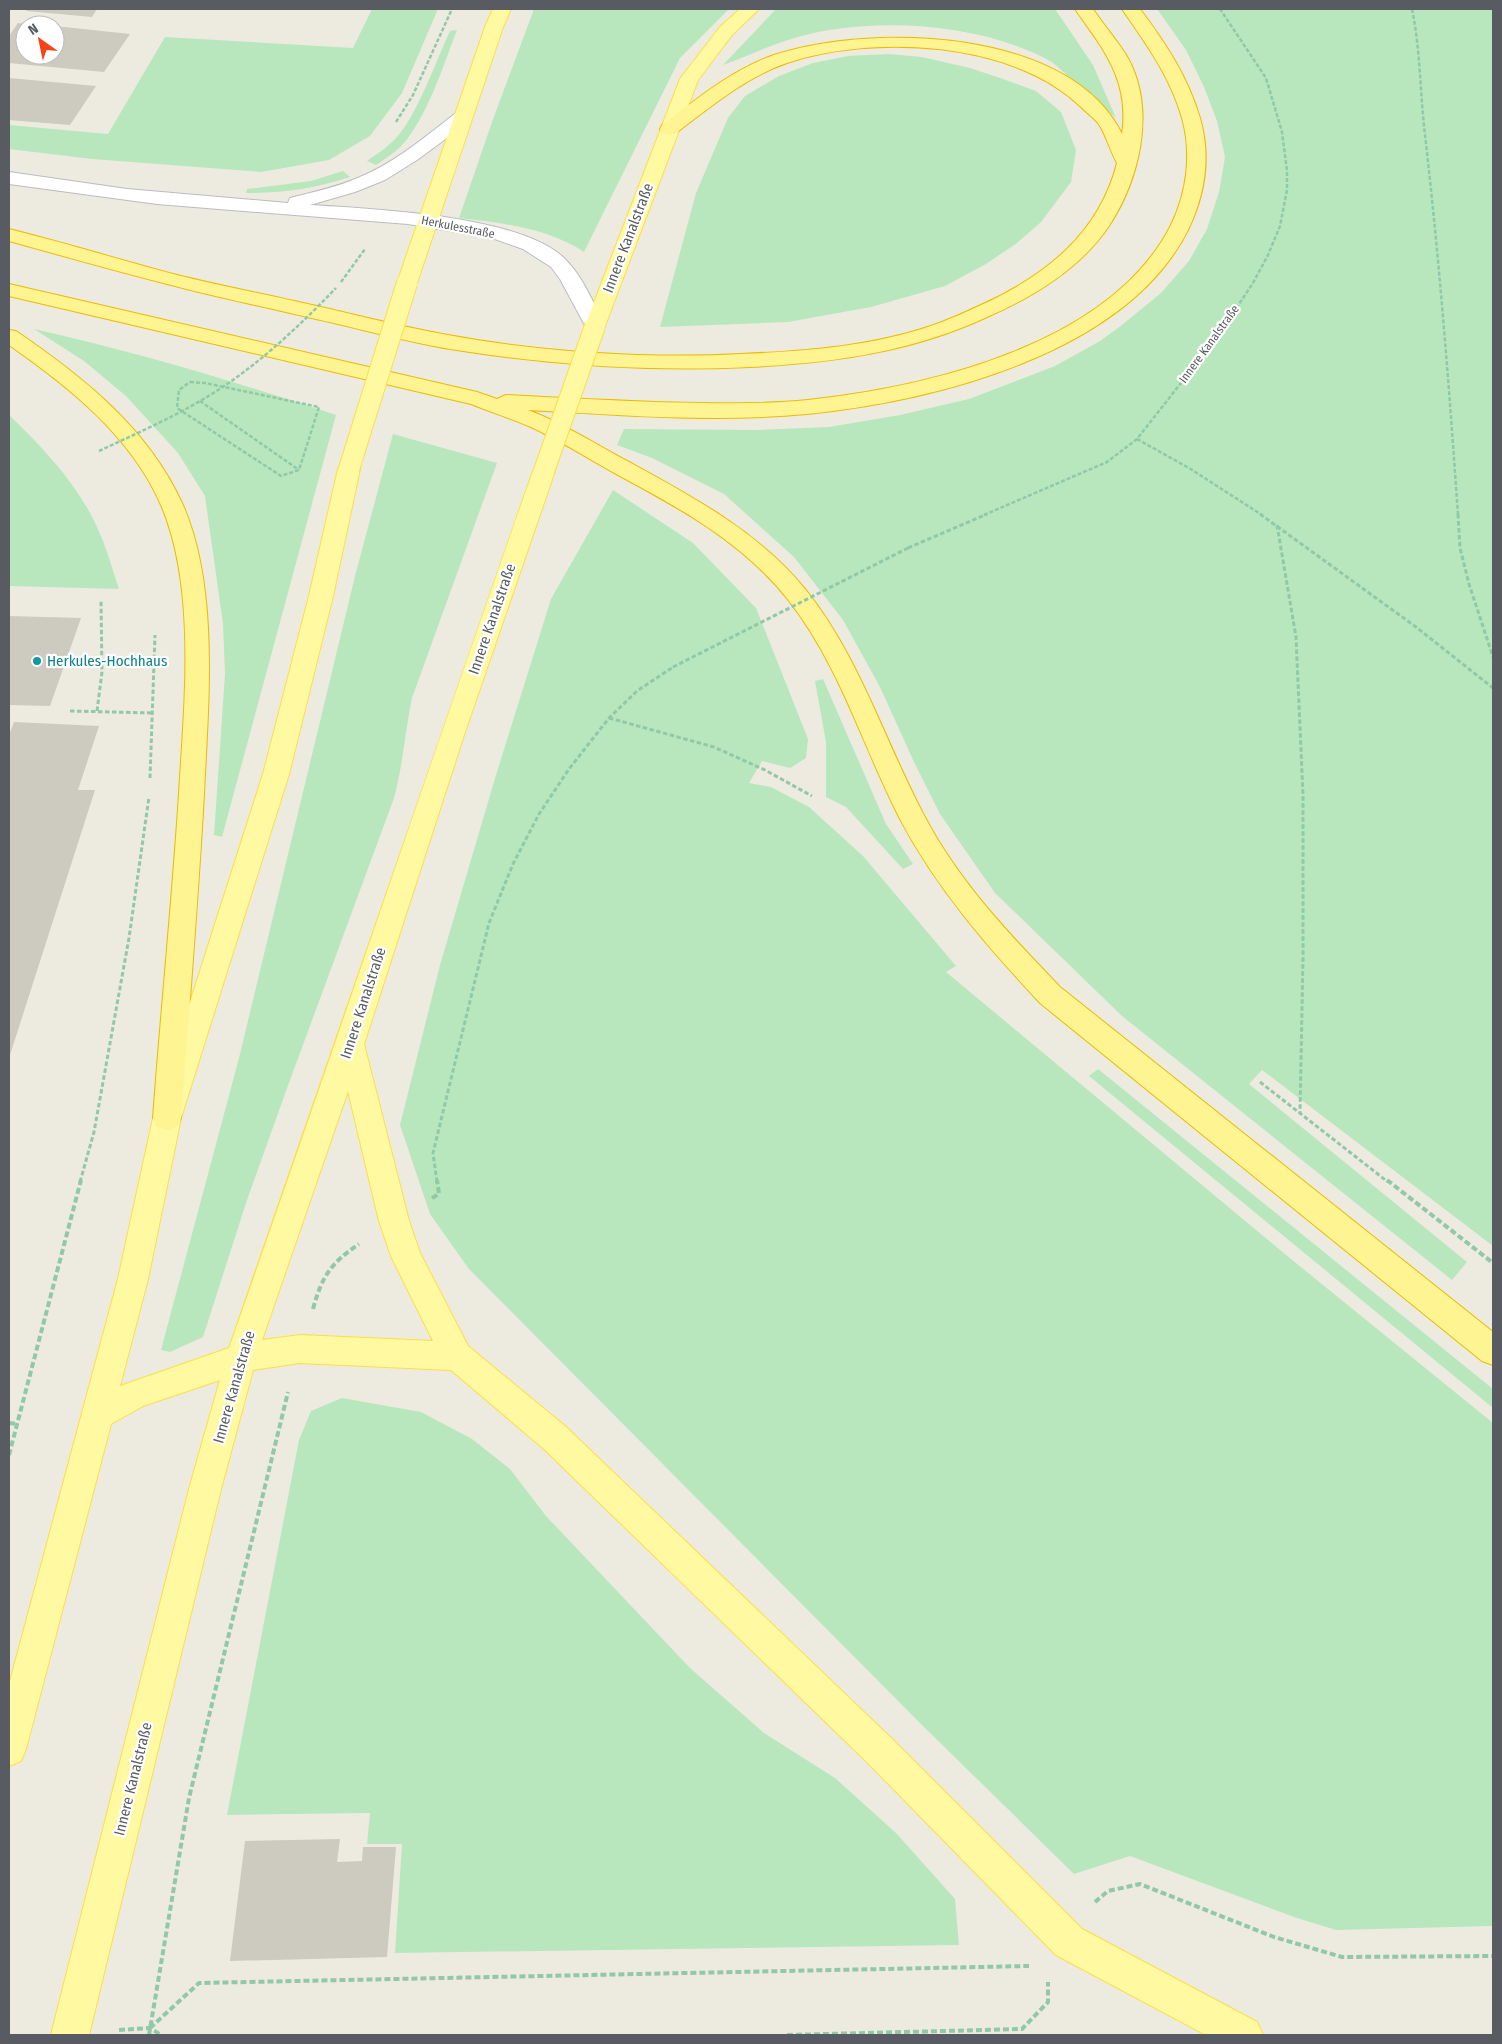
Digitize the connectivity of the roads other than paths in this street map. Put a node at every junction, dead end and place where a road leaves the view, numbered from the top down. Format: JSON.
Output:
{"nodes":[{"id":1,"x":502,"y":9,"type":"edge"},
{"id":2,"x":750,"y":9,"type":"edge"},
{"id":3,"x":1084,"y":9,"type":"edge"},
{"id":4,"x":1131,"y":9,"type":"edge"},
{"id":5,"x":463,"y":117,"type":"junction"},
{"id":6,"x":669,"y":129,"type":"junction"},
{"id":7,"x":1127,"y":163,"type":"junction"},
{"id":8,"x":9,"y":178,"type":"edge"},
{"id":9,"x":278,"y":208,"type":"junction"},
{"id":10,"x":428,"y":220,"type":"junction"},
{"id":11,"x":9,"y":235,"type":"edge"},
{"id":12,"x":9,"y":290,"type":"edge"},
{"id":13,"x":595,"y":326,"type":"junction"},
{"id":14,"x":9,"y":336,"type":"edge"},
{"id":15,"x":477,"y":399,"type":"junction"},
{"id":16,"x":350,"y":1044,"type":"junction"},
{"id":17,"x":167,"y":1118,"type":"junction"},
{"id":18,"x":1493,"y":1351,"type":"edge"},
{"id":19,"x":457,"y":1356,"type":"junction"},
{"id":20,"x":241,"y":1358,"type":"junction"},
{"id":21,"x":98,"y":1414,"type":"junction"},
{"id":22,"x":9,"y":1749,"type":"edge"},
{"id":23,"x":70,"y":2035,"type":"edge"},
{"id":24,"x":1244,"y":2035,"type":"edge"}],
"edges":[{"from":1,"to":5,"type":"main road"},
{"from":2,"to":6,"type":"main road","name":"Innere Kanalstraße"},
{"from":3,"to":7,"type":"highway"},
{"from":4,"to":15,"type":"highway"},
{"from":5,"to":9,"type":"street","name":"Herkulesstraße"},
{"from":5,"to":10,"type":"main road"},
{"from":6,"to":7,"type":"highway"},
{"from":6,"to":13,"type":"main road","name":"Innere Kanalstraße"},
{"from":7,"to":11,"type":"highway"},
{"from":8,"to":9,"type":"street","name":"Herkulesstraße"},
{"from":9,"to":10,"type":"street","name":"Herkulesstraße"},
{"from":10,"to":13,"type":"street","name":"Herkulesstraße"},
{"from":10,"to":17,"type":"main road","bridge":true},
{"from":12,"to":15,"type":"highway"},
{"from":13,"to":16,"type":"main road","name":"Innere Kanalstraße","bridge":true},
{"from":14,"to":17,"type":"highway"},
{"from":15,"to":18,"type":"highway"},
{"from":16,"to":19,"type":"main road"},
{"from":16,"to":20,"type":"main road","name":"Innere Kanalstraße"},
{"from":17,"to":21,"type":"main road"},
{"from":19,"to":20,"type":"main road"},
{"from":19,"to":24,"type":"main road"},
{"from":20,"to":21,"type":"main road"},
{"from":20,"to":23,"type":"main road","name":"Innere Kanalstraße"},
{"from":21,"to":22,"type":"main road"}]}
